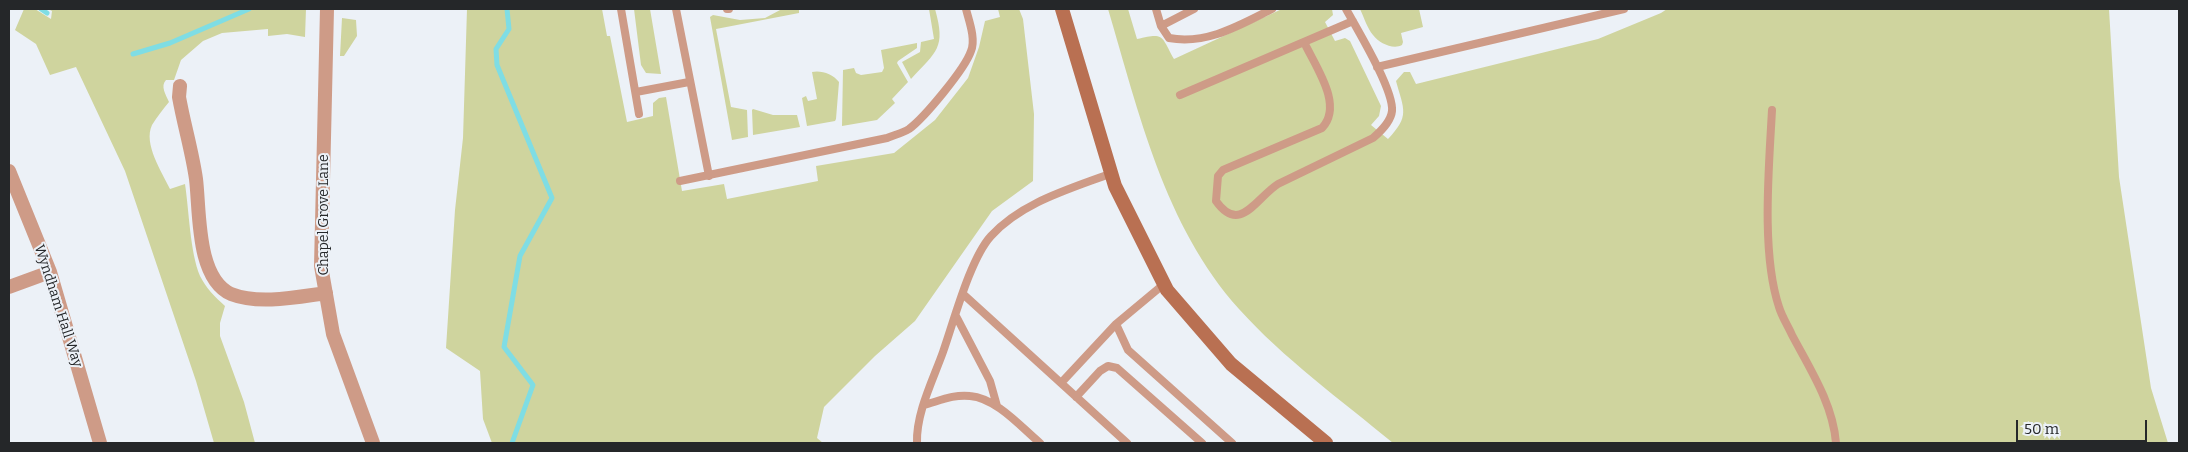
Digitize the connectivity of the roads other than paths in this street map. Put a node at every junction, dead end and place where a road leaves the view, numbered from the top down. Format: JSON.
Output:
{"nodes":[{"id":1,"x":327,"y":9,"type":"edge"},
{"id":2,"x":621,"y":9,"type":"edge"},
{"id":3,"x":676,"y":9,"type":"edge"},
{"id":4,"x":966,"y":9,"type":"edge"},
{"id":5,"x":1062,"y":9,"type":"edge"},
{"id":6,"x":1156,"y":9,"type":"edge"},
{"id":7,"x":1194,"y":9,"type":"edge"},
{"id":8,"x":1272,"y":9,"type":"edge"},
{"id":9,"x":1346,"y":9,"type":"edge"},
{"id":10,"x":1624,"y":9,"type":"edge"},
{"id":11,"x":1353,"y":21,"type":"junction"},
{"id":12,"x":1161,"y":26,"type":"junction"},
{"id":13,"x":1304,"y":42,"type":"junction"},
{"id":14,"x":1377,"y":67,"type":"junction"},
{"id":15,"x":689,"y":82,"type":"junction"},
{"id":16,"x":180,"y":86,"type":"dead end"},
{"id":17,"x":636,"y":92,"type":"junction"},
{"id":18,"x":1180,"y":95,"type":"dead end"},
{"id":19,"x":1772,"y":110,"type":"dead end"},
{"id":20,"x":639,"y":114,"type":"dead end"},
{"id":21,"x":9,"y":171,"type":"edge"},
{"id":22,"x":1112,"y":173,"type":"junction"},
{"id":23,"x":709,"y":176,"type":"junction"},
{"id":24,"x":680,"y":182,"type":"dead end"},
{"id":25,"x":50,"y":272,"type":"junction"},
{"id":26,"x":1164,"y":284,"type":"junction"},
{"id":27,"x":9,"y":287,"type":"edge"},
{"id":28,"x":326,"y":293,"type":"junction"},
{"id":29,"x":963,"y":294,"type":"junction"},
{"id":30,"x":956,"y":316,"type":"junction"},
{"id":31,"x":1116,"y":324,"type":"junction"},
{"id":32,"x":1061,"y":383,"type":"junction"},
{"id":33,"x":1076,"y":397,"type":"junction"},
{"id":34,"x":924,"y":405,"type":"junction"},
{"id":35,"x":998,"y":406,"type":"junction"},
{"id":36,"x":100,"y":443,"type":"edge"},
{"id":37,"x":373,"y":443,"type":"edge"},
{"id":38,"x":917,"y":443,"type":"edge"},
{"id":39,"x":1040,"y":443,"type":"edge"},
{"id":40,"x":1127,"y":443,"type":"edge"},
{"id":41,"x":1202,"y":443,"type":"edge"},
{"id":42,"x":1232,"y":443,"type":"edge"},
{"id":43,"x":1326,"y":443,"type":"edge"},
{"id":44,"x":1836,"y":443,"type":"edge"}],
"edges":[{"from":1,"to":28,"type":"street","name":"Chapel Grove Lane"},
{"from":2,"to":17,"type":"lane"},
{"from":3,"to":15,"type":"lane"},
{"from":4,"to":23,"type":"lane"},
{"from":5,"to":22,"type":"main road"},
{"from":6,"to":12,"type":"lane"},
{"from":7,"to":12,"type":"lane"},
{"from":8,"to":12,"type":"lane"},
{"from":9,"to":11,"type":"lane"},
{"from":10,"to":14,"type":"lane"},
{"from":11,"to":13,"type":"lane"},
{"from":11,"to":14,"type":"lane"},
{"from":13,"to":14,"type":"lane"},
{"from":13,"to":18,"type":"lane"},
{"from":15,"to":17,"type":"lane"},
{"from":15,"to":23,"type":"lane"},
{"from":16,"to":28,"type":"street"},
{"from":17,"to":20,"type":"lane"},
{"from":19,"to":44,"type":"lane"},
{"from":21,"to":25,"type":"street","name":"Wyndham Hall Way"},
{"from":22,"to":26,"type":"main road"},
{"from":22,"to":29,"type":"lane"},
{"from":23,"to":24,"type":"lane"},
{"from":25,"to":27,"type":"street"},
{"from":25,"to":36,"type":"street","name":"Wyndham Hall Way"},
{"from":26,"to":31,"type":"lane"},
{"from":26,"to":43,"type":"main road"},
{"from":28,"to":37,"type":"street","name":"Chapel Grove Lane"},
{"from":29,"to":30,"type":"lane"},
{"from":29,"to":32,"type":"lane"},
{"from":30,"to":34,"type":"lane"},
{"from":30,"to":35,"type":"lane"},
{"from":31,"to":32,"type":"lane"},
{"from":31,"to":42,"type":"lane"},
{"from":32,"to":33,"type":"lane"},
{"from":33,"to":40,"type":"lane"},
{"from":33,"to":41,"type":"lane"},
{"from":34,"to":35,"type":"lane"},
{"from":34,"to":38,"type":"lane"},
{"from":35,"to":39,"type":"lane"}]}
